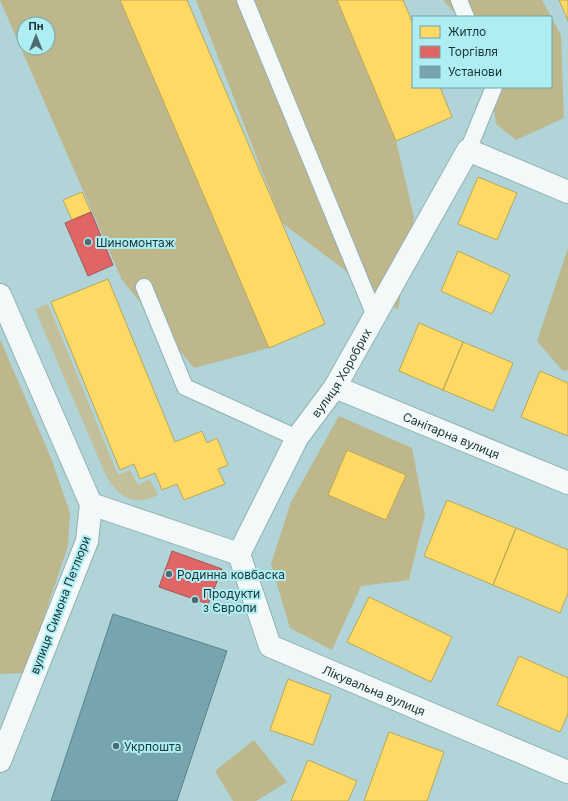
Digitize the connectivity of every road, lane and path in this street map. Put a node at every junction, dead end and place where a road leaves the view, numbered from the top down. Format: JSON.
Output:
{"nodes":[{"id":1,"x":245,"y":0,"type":"edge"},
{"id":2,"x":459,"y":0,"type":"edge"},
{"id":3,"x":466,"y":16,"type":"edge"},
{"id":4,"x":494,"y":88,"type":"edge"},
{"id":5,"x":468,"y":150,"type":"junction"},
{"id":6,"x":568,"y":192,"type":"edge"},
{"id":7,"x":144,"y":287,"type":"dead end"},
{"id":8,"x":0,"y":295,"type":"edge"},
{"id":9,"x":375,"y":316,"type":"junction"},
{"id":10,"x":335,"y":388,"type":"junction"},
{"id":11,"x":297,"y":438,"type":"junction"},
{"id":12,"x":568,"y":483,"type":"edge"},
{"id":13,"x":91,"y":504,"type":"junction"},
{"id":14,"x":239,"y":554,"type":"junction"},
{"id":15,"x":0,"y":761,"type":"edge"},
{"id":16,"x":568,"y":772,"type":"edge"}],
"edges":[{"from":1,"to":9,"type":"lane"},
{"from":2,"to":3,"type":"lane"},
{"from":4,"to":5,"type":"lane"},
{"from":5,"to":6,"type":"street"},
{"from":5,"to":9,"type":"street","name":"вулиця Хоробрих"},
{"from":7,"to":11,"type":"lane"},
{"from":8,"to":13,"type":"street","name":"вулиця Симона Петлюри"},
{"from":9,"to":10,"type":"street","name":"вулиця Хоробрих"},
{"from":10,"to":11,"type":"street","name":"вулиця Хоробрих"},
{"from":10,"to":12,"type":"street","name":"Санітарна вулиця"},
{"from":11,"to":14,"type":"street","name":"вулиця Хоробрих"},
{"from":13,"to":14,"type":"street"},
{"from":13,"to":15,"type":"street","name":"вулиця Симона Петлюри"},
{"from":14,"to":16,"type":"street","name":"Лікувальна вулиця"}]}
